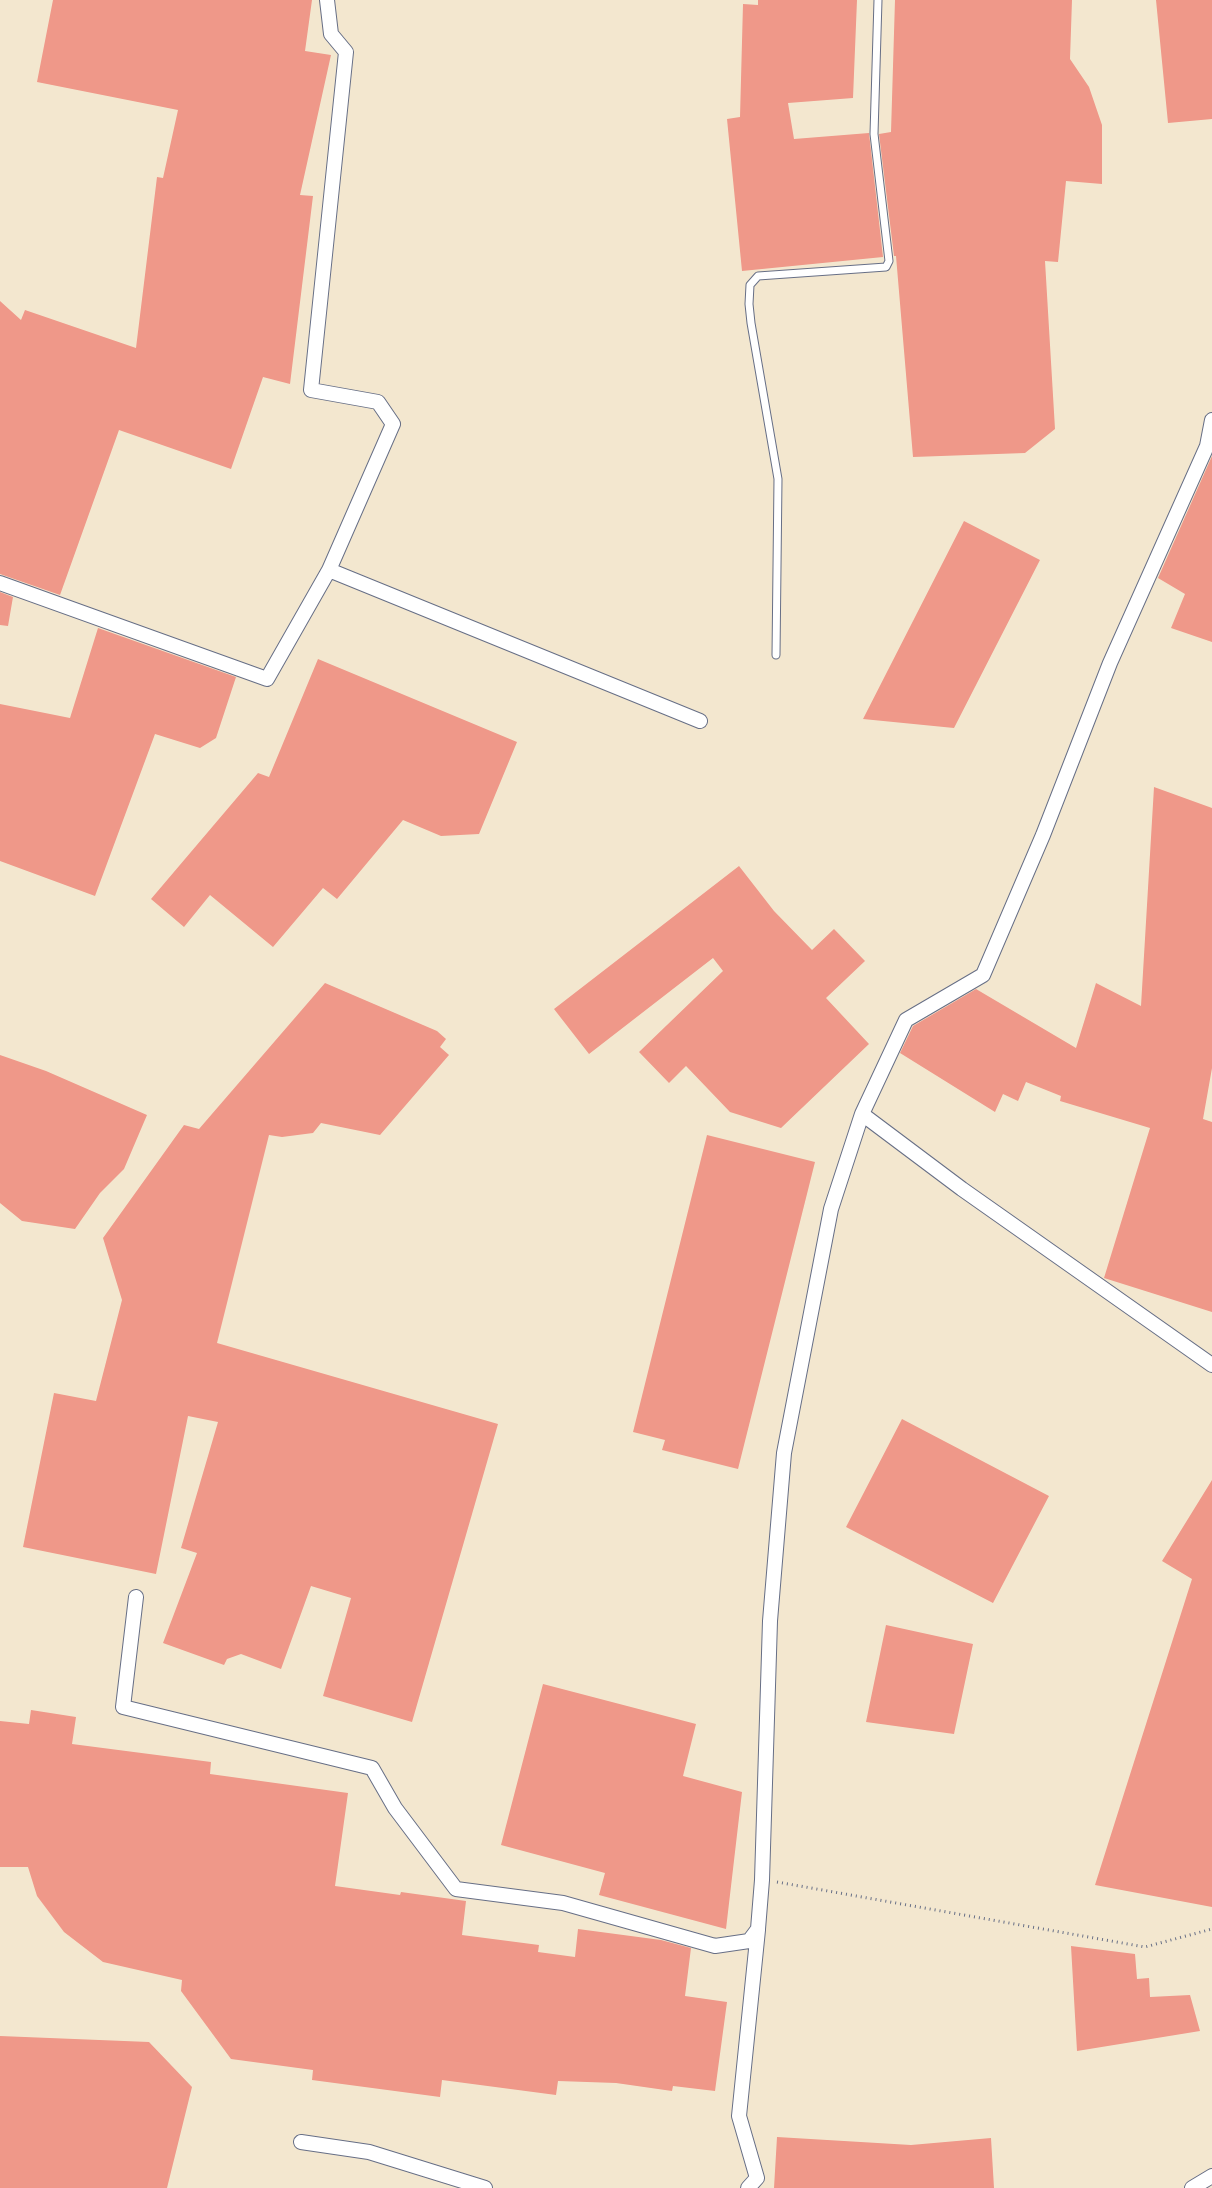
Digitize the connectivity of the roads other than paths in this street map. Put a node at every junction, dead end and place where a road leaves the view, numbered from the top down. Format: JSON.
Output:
{"nodes":[{"id":1,"x":327,"y":0,"type":"edge"},
{"id":2,"x":878,"y":0,"type":"edge"},
{"id":3,"x":1212,"y":420,"type":"edge"},
{"id":4,"x":329,"y":570,"type":"junction"},
{"id":5,"x":0,"y":584,"type":"edge"},
{"id":6,"x":776,"y":655,"type":"dead end"},
{"id":7,"x":700,"y":721,"type":"dead end"},
{"id":8,"x":862,"y":1114,"type":"junction"},
{"id":9,"x":1212,"y":1365,"type":"edge"},
{"id":10,"x":136,"y":1596,"type":"dead end"},
{"id":11,"x":758,"y":1929,"type":"junction"},
{"id":12,"x":301,"y":2142,"type":"dead end"},
{"id":13,"x":1212,"y":2176,"type":"edge"},
{"id":14,"x":485,"y":2188,"type":"edge"},
{"id":15,"x":748,"y":2188,"type":"edge"},
{"id":16,"x":1192,"y":2188,"type":"edge"}],
"edges":[{"from":1,"to":4,"type":"street"},
{"from":2,"to":6,"type":"lane"},
{"from":3,"to":8,"type":"street"},
{"from":4,"to":5,"type":"street"},
{"from":4,"to":7,"type":"street"},
{"from":8,"to":9,"type":"street"},
{"from":8,"to":11,"type":"street"},
{"from":10,"to":11,"type":"street"},
{"from":11,"to":15,"type":"street"},
{"from":12,"to":14,"type":"street"},
{"from":13,"to":16,"type":"street"}]}
